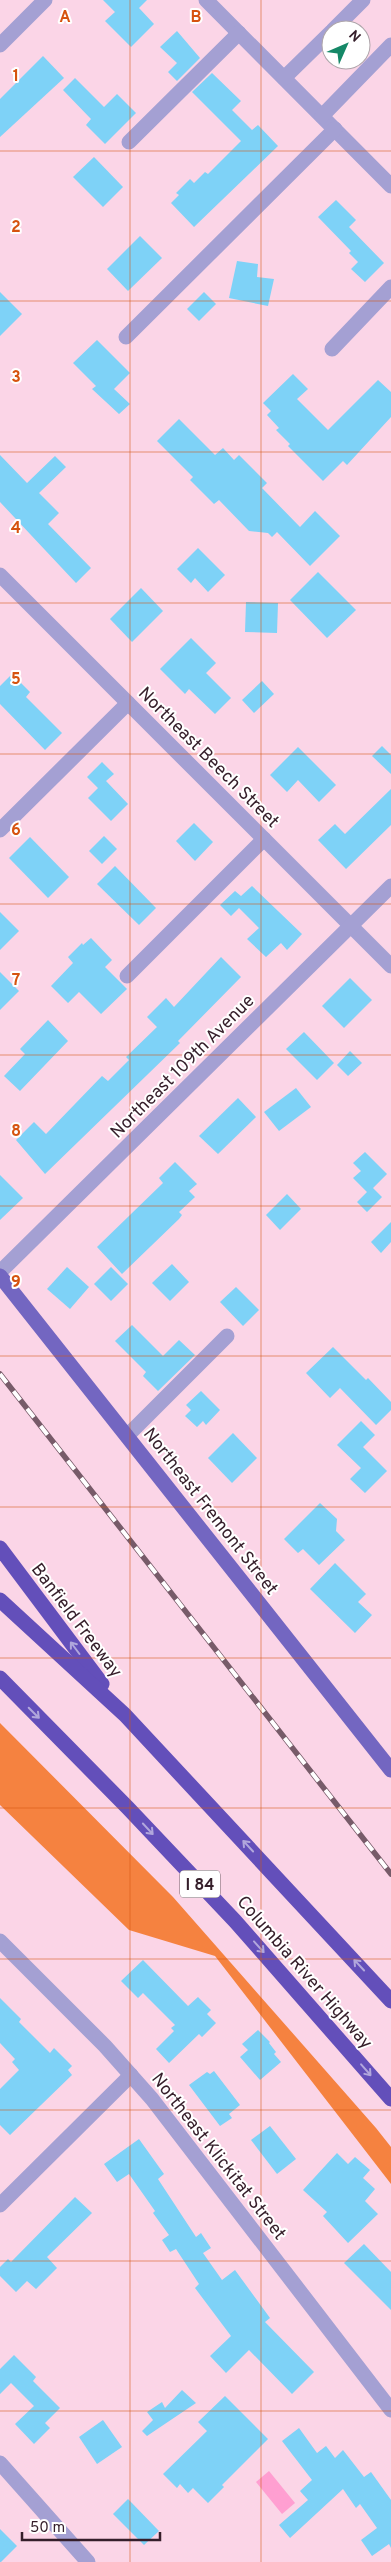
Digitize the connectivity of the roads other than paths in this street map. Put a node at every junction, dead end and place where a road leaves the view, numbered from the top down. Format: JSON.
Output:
{"nodes":[{"id":1,"x":45,"y":0,"type":"edge"},
{"id":2,"x":206,"y":0,"type":"edge"},
{"id":3,"x":363,"y":0,"type":"edge"},
{"id":4,"x":343,"y":20,"type":"edge"},
{"id":5,"x":239,"y":33,"type":"junction"},
{"id":6,"x":321,"y":42,"type":"edge"},
{"id":7,"x":391,"y":45,"type":"edge"},
{"id":8,"x":0,"y":46,"type":"edge"},
{"id":9,"x":284,"y":78,"type":"junction"},
{"id":10,"x":322,"y":116,"type":"junction"},
{"id":11,"x":335,"y":129,"type":"junction"},
{"id":12,"x":129,"y":142,"type":"dead end"},
{"id":13,"x":391,"y":186,"type":"edge"},
{"id":14,"x":391,"y":288,"type":"edge"},
{"id":15,"x":126,"y":337,"type":"dead end"},
{"id":16,"x":332,"y":349,"type":"dead end"},
{"id":17,"x":0,"y":575,"type":"edge"},
{"id":18,"x":128,"y":703,"type":"junction"},
{"id":19,"x":0,"y":830,"type":"edge"},
{"id":20,"x":264,"y":840,"type":"junction"},
{"id":21,"x":391,"y":886,"type":"edge"},
{"id":22,"x":351,"y":926,"type":"junction"},
{"id":23,"x":391,"y":966,"type":"edge"},
{"id":24,"x":127,"y":976,"type":"dead end"},
{"id":25,"x":0,"y":1272,"type":"edge"},
{"id":26,"x":0,"y":1276,"type":"edge"},
{"id":27,"x":226,"y":1336,"type":"dead end"},
{"id":28,"x":127,"y":1436,"type":"junction"},
{"id":29,"x":0,"y":1548,"type":"edge"},
{"id":30,"x":0,"y":1600,"type":"edge"},
{"id":31,"x":0,"y":1678,"type":"edge"},
{"id":32,"x":125,"y":1715,"type":"junction"},
{"id":33,"x":391,"y":1770,"type":"edge"},
{"id":34,"x":0,"y":1941,"type":"edge"},
{"id":35,"x":391,"y":2001,"type":"edge"},
{"id":36,"x":131,"y":2075,"type":"junction"},
{"id":37,"x":391,"y":2099,"type":"edge"},
{"id":38,"x":0,"y":2205,"type":"edge"},
{"id":39,"x":391,"y":2410,"type":"edge"},
{"id":40,"x":0,"y":2463,"type":"edge"},
{"id":41,"x":88,"y":2562,"type":"edge"}],
"edges":[{"from":1,"to":8,"type":"street"},
{"from":2,"to":5,"type":"street"},
{"from":3,"to":4,"type":"street"},
{"from":5,"to":9,"type":"street"},
{"from":5,"to":12,"type":"street"},
{"from":6,"to":9,"type":"street"},
{"from":7,"to":10,"type":"street"},
{"from":9,"to":10,"type":"street"},
{"from":10,"to":11,"type":"street"},
{"from":11,"to":13,"type":"street"},
{"from":11,"to":15,"type":"street"},
{"from":14,"to":16,"type":"street"},
{"from":17,"to":18,"type":"street","name":"Northeast Beech Street"},
{"from":18,"to":19,"type":"street"},
{"from":18,"to":20,"type":"street","name":"Northeast Beech Street"},
{"from":20,"to":22,"type":"street","name":"Northeast Beech Street"},
{"from":20,"to":24,"type":"street"},
{"from":21,"to":22,"type":"street","name":"Northeast 109th Avenue"},
{"from":22,"to":23,"type":"street","name":"Northeast Beech Street"},
{"from":22,"to":25,"type":"street","name":"Northeast 109th Avenue"},
{"from":26,"to":28,"type":"main road","name":"Northeast Fremont Street"},
{"from":27,"to":28,"type":"street"},
{"from":28,"to":33,"type":"main road","name":"Northeast Fremont Street"},
{"from":32,"to":29,"type":"highway","name":"Banfield Freeway","one_way":true},
{"from":30,"to":32,"type":"highway"},
{"from":31,"to":37,"type":"highway","name":"Columbia River Highway","number":"I 84","one_way":true},
{"from":35,"to":32,"type":"highway","one_way":true},
{"from":34,"to":36,"type":"street","name":"Northeast Klickitat Street"},
{"from":36,"to":38,"type":"street"},
{"from":36,"to":39,"type":"street","name":"Northeast Klickitat Street"},
{"from":40,"to":41,"type":"street"}]}
